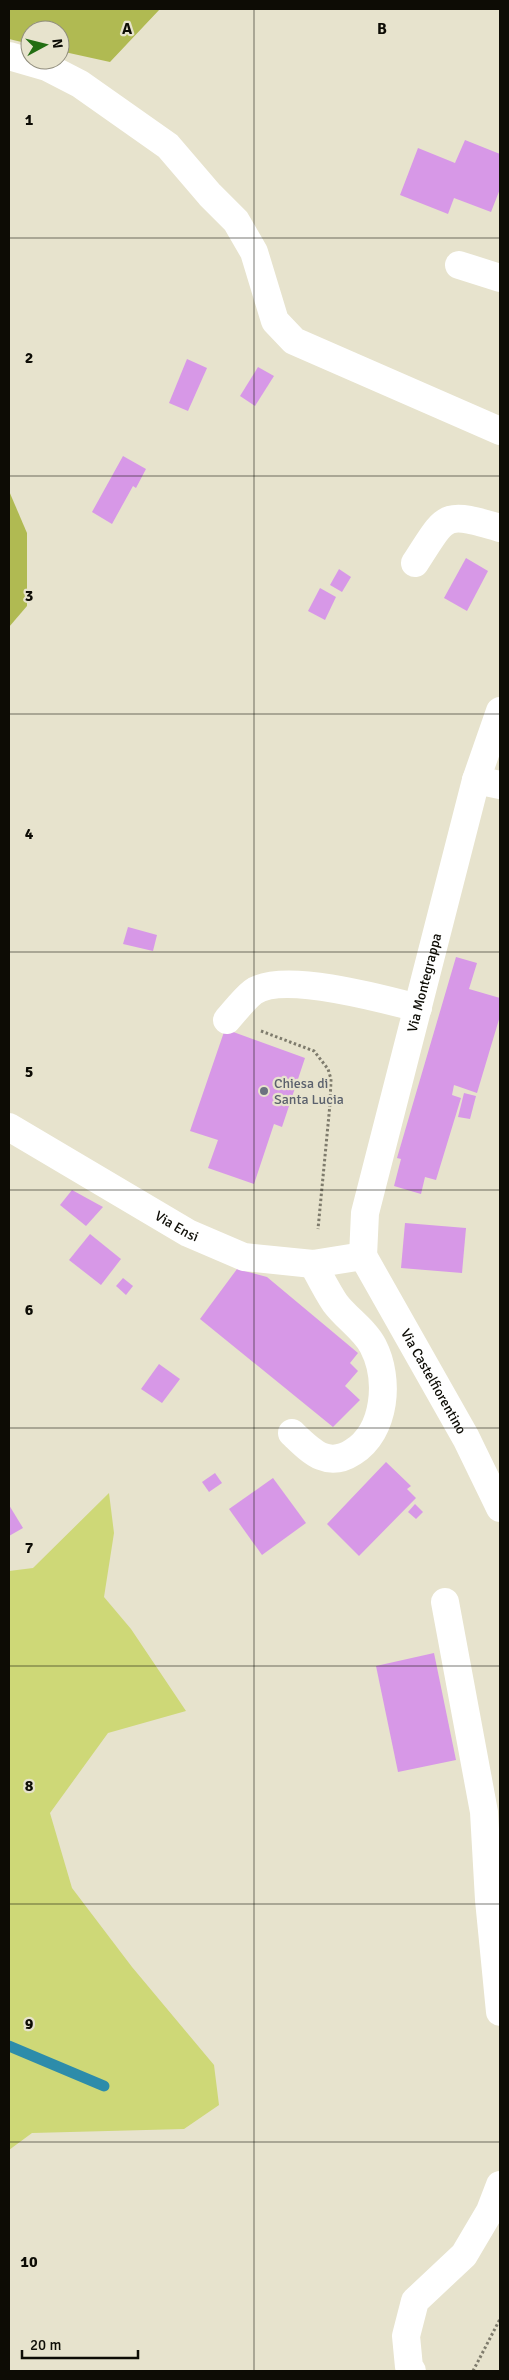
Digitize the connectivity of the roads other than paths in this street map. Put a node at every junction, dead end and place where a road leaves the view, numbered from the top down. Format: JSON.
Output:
{"nodes":[{"id":1,"x":9,"y":56,"type":"edge"},
{"id":2,"x":459,"y":265,"type":"dead end"},
{"id":3,"x":500,"y":278,"type":"edge"},
{"id":4,"x":500,"y":431,"type":"edge"},
{"id":5,"x":500,"y":528,"type":"edge"},
{"id":6,"x":415,"y":563,"type":"dead end"},
{"id":7,"x":500,"y":711,"type":"edge"},
{"id":8,"x":488,"y":783,"type":"edge"},
{"id":9,"x":418,"y":1008,"type":"junction"},
{"id":10,"x":227,"y":1020,"type":"road end"},
{"id":11,"x":9,"y":1127,"type":"edge"},
{"id":12,"x":364,"y":1256,"type":"junction"},
{"id":13,"x":313,"y":1264,"type":"junction"},
{"id":14,"x":292,"y":1434,"type":"dead end"},
{"id":15,"x":500,"y":1508,"type":"edge"},
{"id":16,"x":445,"y":1602,"type":"dead end"},
{"id":17,"x":500,"y":2012,"type":"edge"},
{"id":18,"x":500,"y":2185,"type":"edge"},
{"id":19,"x":412,"y":2371,"type":"edge"}],
"edges":[{"from":1,"to":4,"type":"street"},
{"from":2,"to":3,"type":"street"},
{"from":5,"to":6,"type":"street"},
{"from":7,"to":8,"type":"street","name":"Via Montegrappa"},
{"from":8,"to":9,"type":"street","name":"Via Montegrappa"},
{"from":9,"to":10,"type":"street"},
{"from":9,"to":12,"type":"street","name":"Via Montegrappa"},
{"from":11,"to":13,"type":"street","name":"Via Ensi"},
{"from":12,"to":13,"type":"street","name":"Via Ensi"},
{"from":12,"to":15,"type":"street","name":"Via Castelfiorentino"},
{"from":13,"to":14,"type":"street"},
{"from":16,"to":17,"type":"street"},
{"from":18,"to":19,"type":"street"}]}
